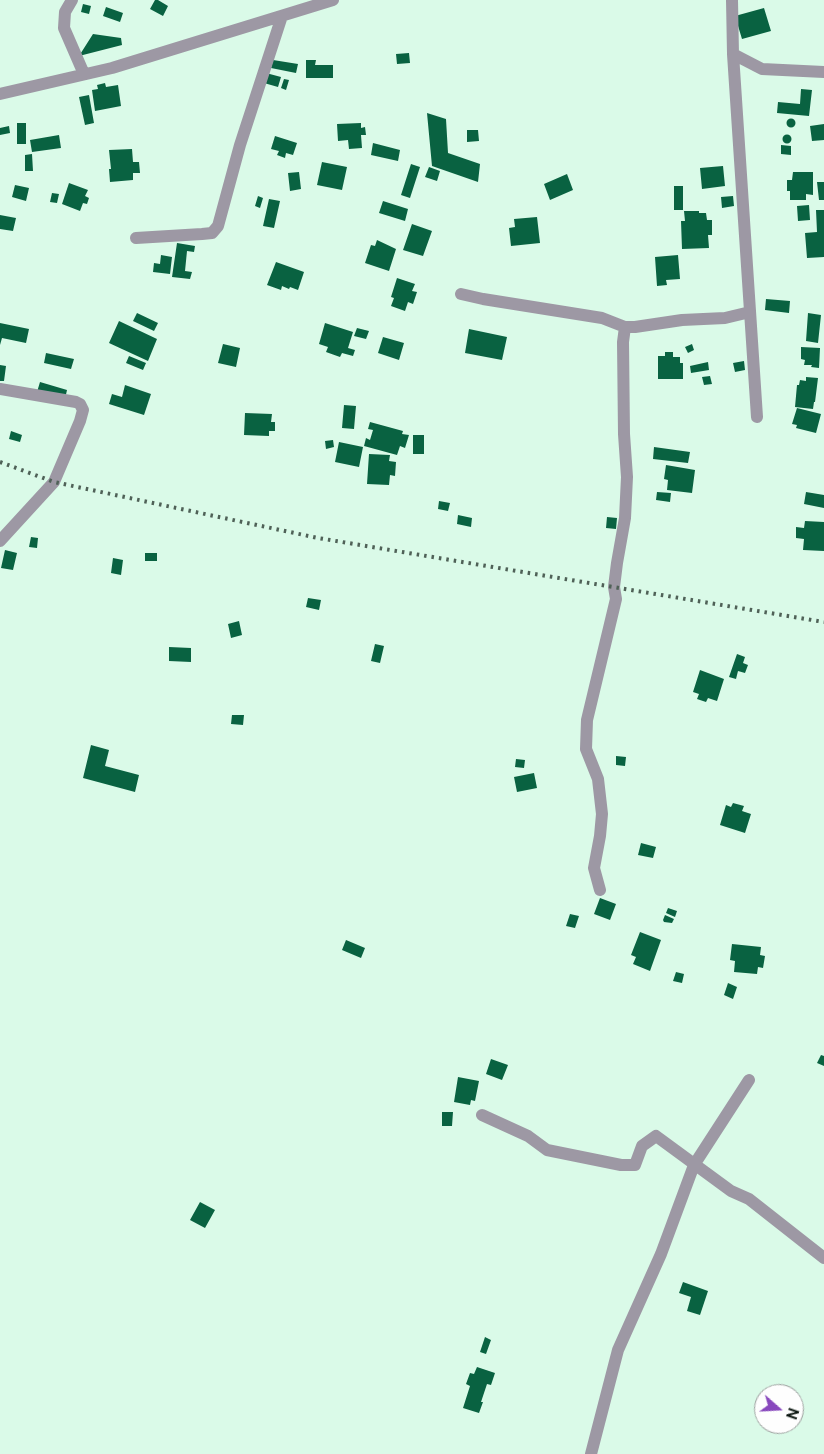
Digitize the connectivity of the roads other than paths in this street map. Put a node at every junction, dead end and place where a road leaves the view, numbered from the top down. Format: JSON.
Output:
{"nodes":[{"id":1,"x":72,"y":0,"type":"edge"},
{"id":2,"x":334,"y":0,"type":"edge"},
{"id":3,"x":732,"y":0,"type":"edge"},
{"id":4,"x":282,"y":16,"type":"junction"},
{"id":5,"x":733,"y":54,"type":"junction"},
{"id":6,"x":824,"y":72,"type":"edge"},
{"id":7,"x":84,"y":74,"type":"junction"},
{"id":8,"x":0,"y":94,"type":"edge"},
{"id":9,"x":136,"y":238,"type":"dead end"},
{"id":10,"x":461,"y":294,"type":"dead end"},
{"id":11,"x":750,"y":312,"type":"junction"},
{"id":12,"x":625,"y":327,"type":"junction"},
{"id":13,"x":0,"y":389,"type":"edge"},
{"id":14,"x":757,"y":418,"type":"dead end"},
{"id":15,"x":0,"y":541,"type":"edge"},
{"id":16,"x":600,"y":890,"type":"dead end"},
{"id":17,"x":749,"y":1080,"type":"dead end"},
{"id":18,"x":482,"y":1115,"type":"dead end"},
{"id":19,"x":694,"y":1165,"type":"junction"},
{"id":20,"x":824,"y":1258,"type":"edge"},
{"id":21,"x":591,"y":1454,"type":"edge"}],
"edges":[{"from":1,"to":7,"type":"street"},
{"from":2,"to":4,"type":"street"},
{"from":3,"to":5,"type":"street"},
{"from":4,"to":7,"type":"street"},
{"from":4,"to":9,"type":"street"},
{"from":5,"to":6,"type":"street"},
{"from":5,"to":11,"type":"street"},
{"from":7,"to":8,"type":"street"},
{"from":10,"to":12,"type":"street"},
{"from":11,"to":12,"type":"street"},
{"from":11,"to":14,"type":"street"},
{"from":12,"to":16,"type":"street"},
{"from":13,"to":15,"type":"street"},
{"from":17,"to":19,"type":"street"},
{"from":18,"to":19,"type":"street"},
{"from":19,"to":20,"type":"street"},
{"from":19,"to":21,"type":"street"}]}
